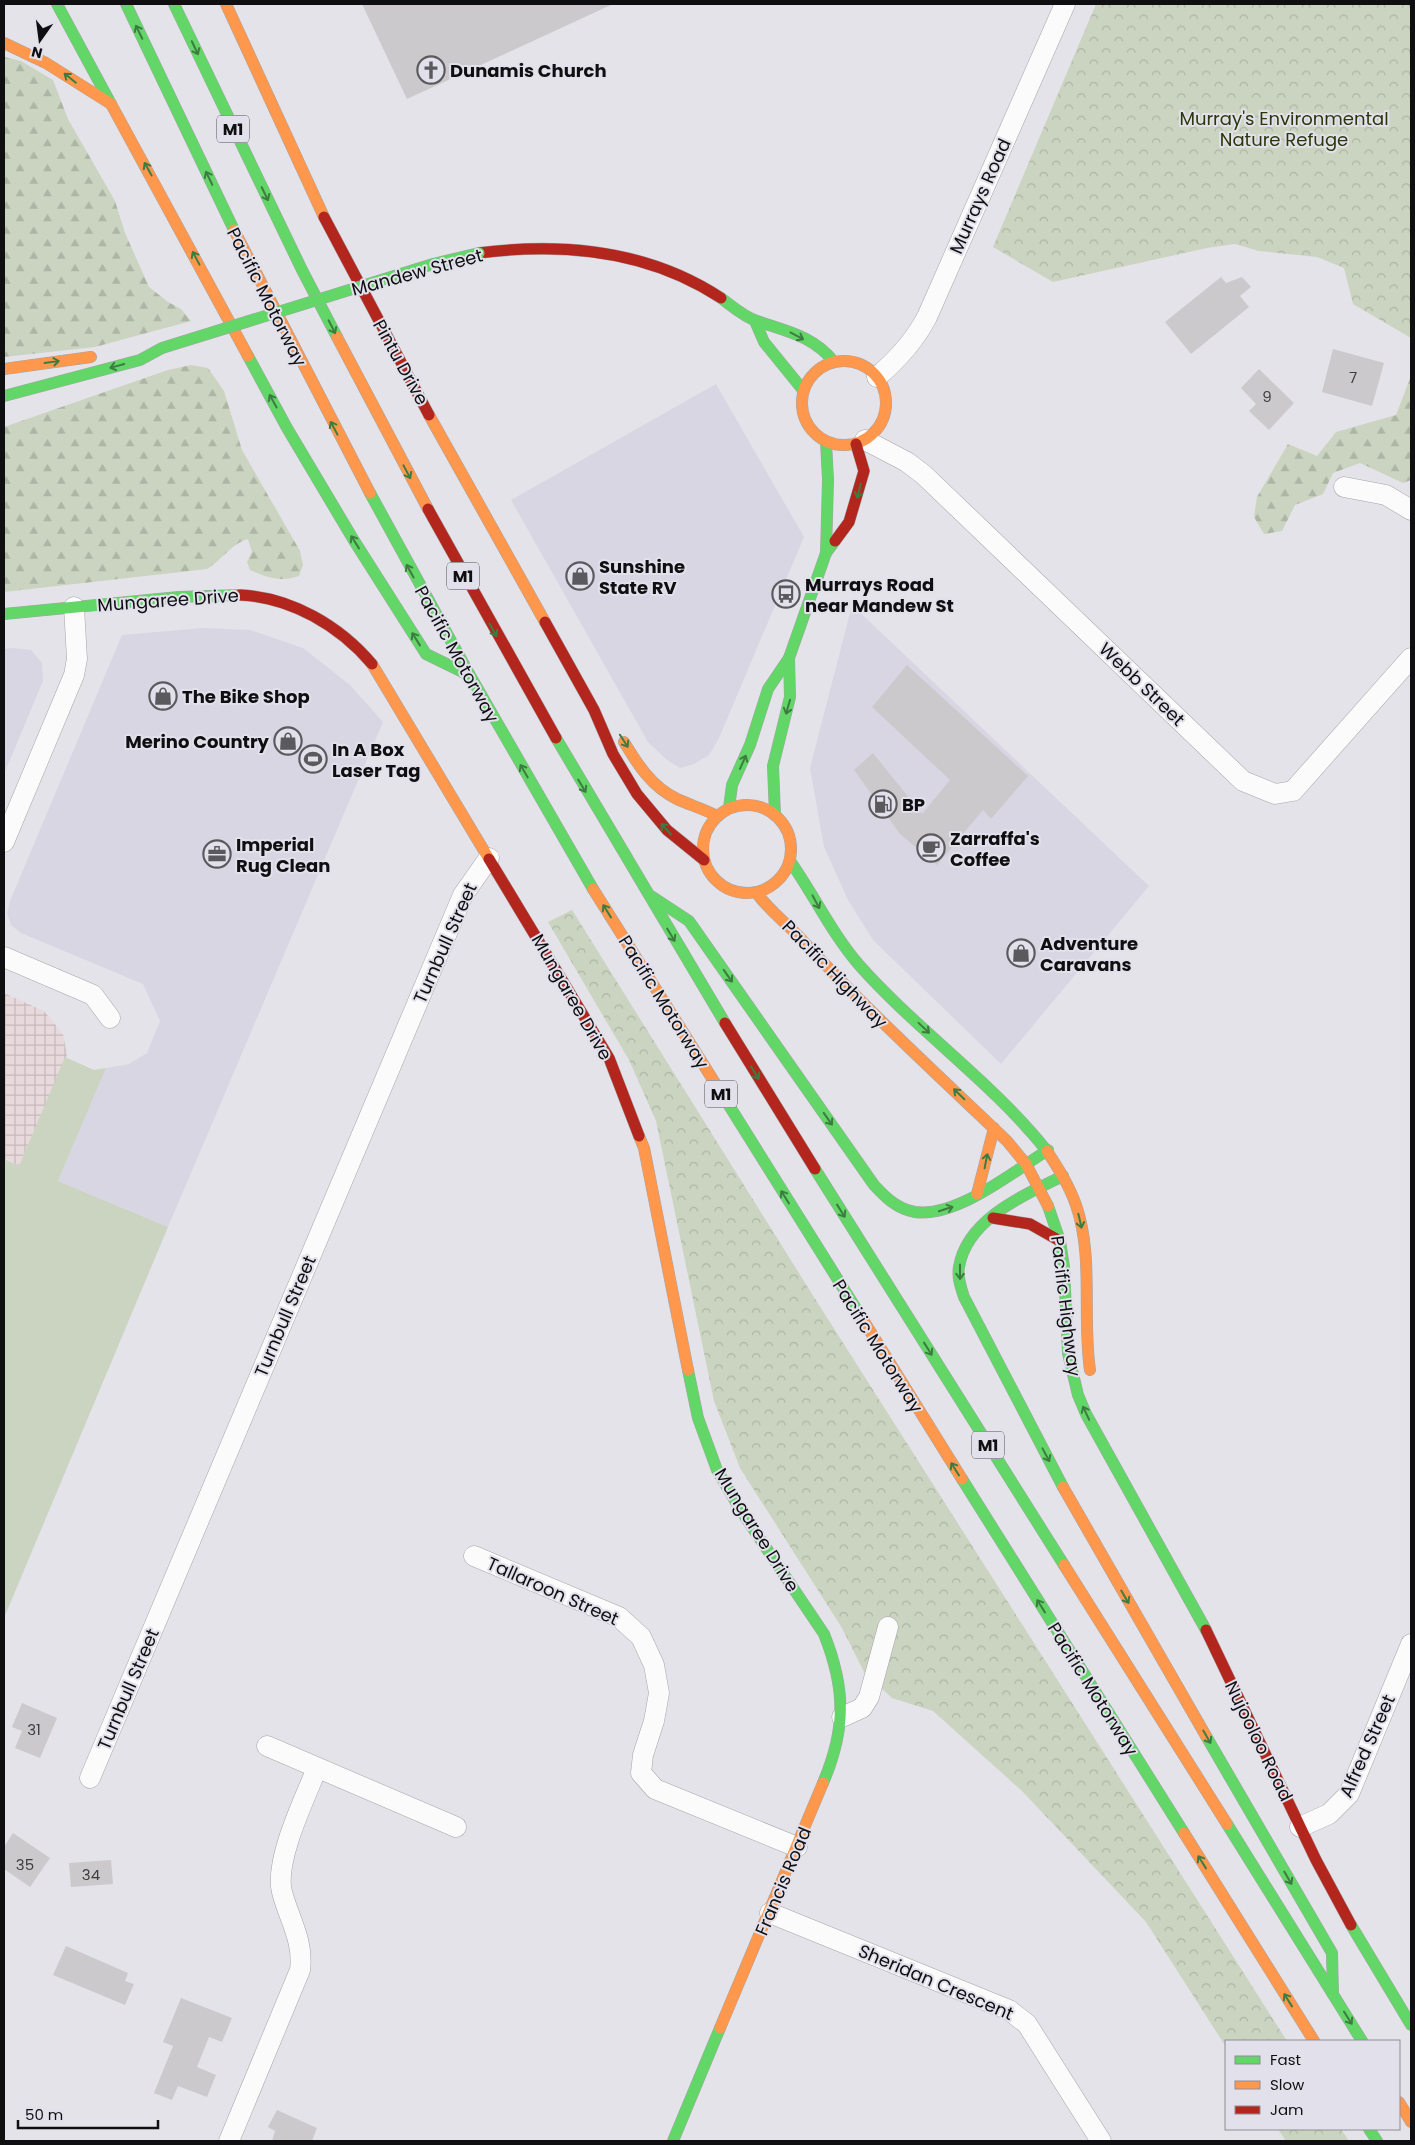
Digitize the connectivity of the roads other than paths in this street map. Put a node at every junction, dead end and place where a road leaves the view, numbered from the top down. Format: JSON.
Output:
{"nodes":[{"id":1,"x":57,"y":4,"type":"edge"},
{"id":2,"x":126,"y":4,"type":"edge"},
{"id":3,"x":174,"y":4,"type":"edge"},
{"id":4,"x":226,"y":4,"type":"edge"},
{"id":5,"x":1065,"y":4,"type":"edge"},
{"id":6,"x":4,"y":43,"type":"edge"},
{"id":7,"x":112,"y":104,"type":"junction"},
{"id":8,"x":754,"y":321,"type":"junction"},
{"id":9,"x":134,"y":348,"type":"dead end"},
{"id":10,"x":162,"y":348,"type":"junction"},
{"id":11,"x":104,"y":354,"type":"dead end"},
{"id":12,"x":834,"y":362,"type":"junction"},
{"id":13,"x":4,"y":369,"type":"edge"},
{"id":14,"x":877,"y":377,"type":"junction"},
{"id":15,"x":804,"y":390,"type":"junction"},
{"id":16,"x":4,"y":396,"type":"edge"},
{"id":17,"x":826,"y":442,"type":"junction"},
{"id":18,"x":861,"y":442,"type":"junction"},
{"id":19,"x":1344,"y":487,"type":"dead end"},
{"id":20,"x":1411,"y":510,"type":"edge"},
{"id":21,"x":826,"y":553,"type":"junction"},
{"id":22,"x":74,"y":607,"type":"junction"},
{"id":23,"x":4,"y":614,"type":"edge"},
{"id":24,"x":789,"y":658,"type":"junction"},
{"id":25,"x":1411,"y":658,"type":"edge"},
{"id":26,"x":469,"y":674,"type":"junction"},
{"id":27,"x":594,"y":710,"type":"junction"},
{"id":28,"x":729,"y":808,"type":"junction"},
{"id":29,"x":775,"y":815,"type":"junction"},
{"id":30,"x":717,"y":816,"type":"junction"},
{"id":31,"x":4,"y":842,"type":"edge"},
{"id":32,"x":489,"y":858,"type":"junction"},
{"id":33,"x":704,"y":860,"type":"junction"},
{"id":34,"x":790,"y":861,"type":"junction"},
{"id":35,"x":756,"y":892,"type":"junction"},
{"id":36,"x":646,"y":893,"type":"junction"},
{"id":37,"x":4,"y":957,"type":"edge"},
{"id":38,"x":110,"y":1018,"type":"dead end"},
{"id":39,"x":994,"y":1128,"type":"junction"},
{"id":40,"x":1048,"y":1150,"type":"junction"},
{"id":41,"x":1026,"y":1164,"type":"junction"},
{"id":42,"x":1063,"y":1176,"type":"junction"},
{"id":43,"x":1039,"y":1188,"type":"junction"},
{"id":44,"x":977,"y":1194,"type":"junction"},
{"id":45,"x":993,"y":1218,"type":"junction"},
{"id":46,"x":1060,"y":1241,"type":"junction"},
{"id":47,"x":1093,"y":1382,"type":"dead end"},
{"id":48,"x":1104,"y":1421,"type":"dead end"},
{"id":49,"x":1110,"y":1455,"type":"junction"},
{"id":50,"x":474,"y":1556,"type":"dead end"},
{"id":51,"x":888,"y":1627,"type":"dead end"},
{"id":52,"x":1411,"y":1644,"type":"edge"},
{"id":53,"x":842,"y":1717,"type":"junction"},
{"id":54,"x":267,"y":1746,"type":"dead end"},
{"id":55,"x":317,"y":1768,"type":"junction"},
{"id":56,"x":90,"y":1778,"type":"dead end"},
{"id":57,"x":456,"y":1827,"type":"dead end"},
{"id":58,"x":1300,"y":1827,"type":"junction"},
{"id":59,"x":797,"y":1847,"type":"junction"},
{"id":60,"x":770,"y":1912,"type":"junction"},
{"id":61,"x":1333,"y":1995,"type":"junction"},
{"id":62,"x":1411,"y":2025,"type":"edge"},
{"id":63,"x":1313,"y":2040,"type":"edge"},
{"id":64,"x":1361,"y":2040,"type":"edge"},
{"id":65,"x":1400,"y":2104,"type":"edge"},
{"id":66,"x":1411,"y":2122,"type":"edge"},
{"id":67,"x":1370,"y":2130,"type":"edge"},
{"id":68,"x":229,"y":2141,"type":"edge"},
{"id":69,"x":673,"y":2141,"type":"edge"},
{"id":70,"x":1101,"y":2141,"type":"edge"},
{"id":71,"x":1376,"y":2141,"type":"edge"}],
"edges":[{"from":1,"to":7,"type":"main road"},
{"from":26,"to":2,"type":"main road","name":"Pacific Motorway","number":"M1","one_way":true},
{"from":3,"to":36,"type":"main road","number":"M1","one_way":true},
{"from":4,"to":27,"type":"main road","name":"Pintu Drive"},
{"from":5,"to":14,"type":"street","name":"Murrays Road"},
{"from":7,"to":6,"type":"main road","one_way":true},
{"from":26,"to":7,"type":"main road","one_way":true},
{"from":8,"to":10,"type":"main road","name":"Mandew Street","bridge":true},
{"from":8,"to":12,"type":"main road","name":"Mandew Street","one_way":true},
{"from":8,"to":15,"type":"main road"},
{"from":9,"to":10,"type":"main road","name":"Mandew Street"},
{"from":10,"to":16,"type":"main road","name":"Mandew Street","one_way":true},
{"from":13,"to":11,"type":"main road","one_way":true},
{"from":12,"to":14,"type":"main road"},
{"from":12,"to":15,"type":"main road"},
{"from":14,"to":18,"type":"main road"},
{"from":15,"to":17,"type":"main road"},
{"from":17,"to":18,"type":"main road"},
{"from":17,"to":21,"type":"main road"},
{"from":18,"to":21,"type":"main road","one_way":true},
{"from":18,"to":25,"type":"street","name":"Webb Street"},
{"from":19,"to":20,"type":"street"},
{"from":21,"to":24,"type":"main road"},
{"from":22,"to":23,"type":"main road","name":"Mungaree Drive"},
{"from":22,"to":31,"type":"street"},
{"from":22,"to":32,"type":"main road","name":"Mungaree Drive"},
{"from":28,"to":24,"type":"main road","one_way":true},
{"from":24,"to":29,"type":"main road","one_way":true},
{"from":63,"to":26,"type":"main road","name":"Pacific Motorway","number":"M1","one_way":true},
{"from":27,"to":30,"type":"main road","name":"Pintu Drive","one_way":true},
{"from":33,"to":27,"type":"main road","name":"Pintu Drive","one_way":true},
{"from":28,"to":29,"type":"main road"},
{"from":28,"to":30,"type":"main road"},
{"from":29,"to":34,"type":"main road"},
{"from":30,"to":33,"type":"main road"},
{"from":32,"to":53,"type":"main road","name":"Mungaree Drive"},
{"from":32,"to":56,"type":"street","name":"Turnbull Street"},
{"from":33,"to":35,"type":"main road"},
{"from":34,"to":35,"type":"main road"},
{"from":34,"to":40,"type":"main road","name":"Pacific Highway","one_way":true},
{"from":39,"to":35,"type":"main road","name":"Pacific Highway","one_way":true},
{"from":36,"to":44,"type":"main road","one_way":true},
{"from":36,"to":61,"type":"main road","number":"M1","one_way":true},
{"from":37,"to":38,"type":"street"},
{"from":39,"to":41,"type":"main road","name":"Pacific Highway"},
{"from":44,"to":39,"type":"main road","one_way":true},
{"from":40,"to":41,"type":"main road"},
{"from":40,"to":42,"type":"main road","name":"Pacific Highway"},
{"from":41,"to":43,"type":"main road","name":"Pacific Highway"},
{"from":41,"to":44,"type":"main road"},
{"from":42,"to":43,"type":"main road"},
{"from":42,"to":47,"type":"main road","name":"Pacific Highway","one_way":true},
{"from":43,"to":45,"type":"main road"},
{"from":43,"to":46,"type":"main road","name":"Pacific Highway"},
{"from":45,"to":46,"type":"main road"},
{"from":45,"to":61,"type":"main road","one_way":true},
{"from":49,"to":46,"type":"main road","name":"Pacific Highway","one_way":true},
{"from":48,"to":49,"type":"main road"},
{"from":49,"to":58,"type":"main road","name":"Nujooloo Road"},
{"from":50,"to":59,"type":"street","name":"Tallaroon Street"},
{"from":51,"to":53,"type":"street"},
{"from":52,"to":58,"type":"street","name":"Alfred Street"},
{"from":53,"to":59,"type":"main road","name":"Francis Road"},
{"from":54,"to":55,"type":"street"},
{"from":55,"to":57,"type":"street"},
{"from":55,"to":68,"type":"street"},
{"from":58,"to":62,"type":"main road","name":"Nujooloo Road"},
{"from":59,"to":60,"type":"main road","name":"Francis Road"},
{"from":60,"to":69,"type":"main road","name":"Francis Road"},
{"from":60,"to":70,"type":"street","name":"Sheridan Crescent"},
{"from":61,"to":64,"type":"main road","number":"M1","one_way":true},
{"from":65,"to":66,"type":"main road"},
{"from":67,"to":71,"type":"main road"}]}
